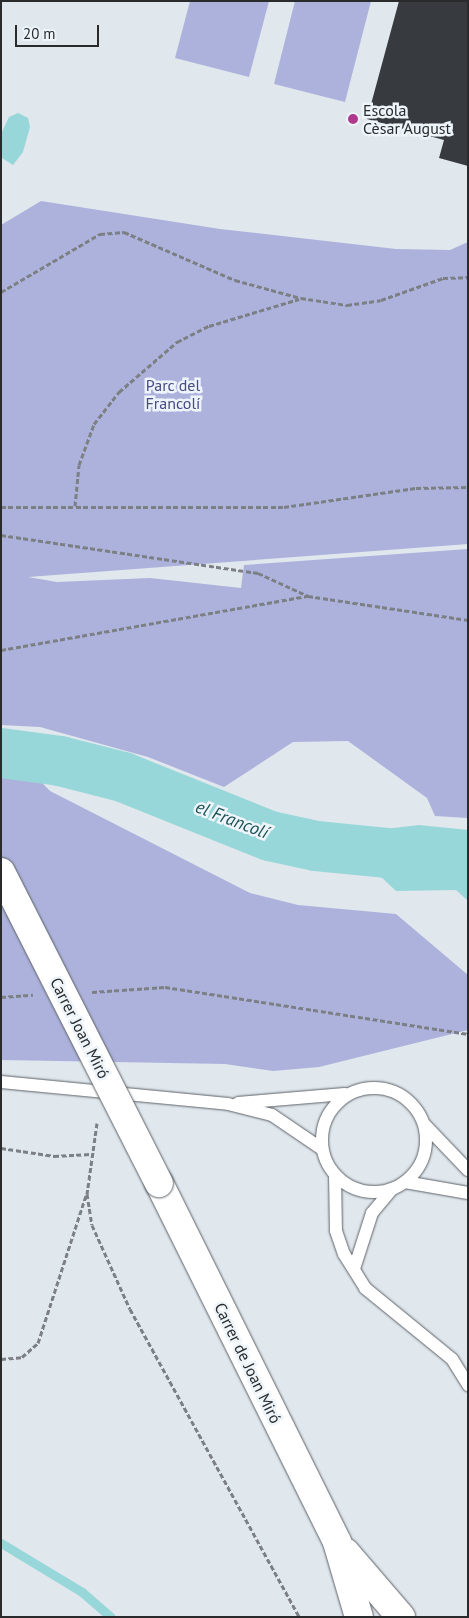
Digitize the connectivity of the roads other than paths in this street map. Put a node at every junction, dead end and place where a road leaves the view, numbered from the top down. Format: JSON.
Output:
{"nodes":[{"id":1,"x":1,"y":872,"type":"edge"},
{"id":2,"x":1,"y":1082,"type":"edge"},
{"id":3,"x":350,"y":1093,"type":"junction"},
{"id":4,"x":228,"y":1104,"type":"junction"},
{"id":5,"x":424,"y":1124,"type":"junction"},
{"id":6,"x":322,"y":1149,"type":"junction"},
{"id":7,"x":468,"y":1170,"type":"edge"},
{"id":8,"x":335,"y":1175,"type":"junction"},
{"id":9,"x":405,"y":1182,"type":"junction"},
{"id":10,"x":160,"y":1184,"type":"joint"},
{"id":11,"x":392,"y":1189,"type":"junction"},
{"id":12,"x":468,"y":1193,"type":"edge"},
{"id":13,"x":354,"y":1269,"type":"junction"},
{"id":14,"x":468,"y":1385,"type":"edge"},
{"id":15,"x":337,"y":1542,"type":"junction"},
{"id":16,"x":392,"y":1607,"type":"edge"},
{"id":17,"x":359,"y":1614,"type":"edge"}],
"edges":[{"from":1,"to":10,"type":"street","name":"Carrer Joan Miró","bridge":true},
{"from":2,"to":4,"type":"lane"},
{"from":3,"to":4,"type":"lane"},
{"from":3,"to":5,"type":"lane"},
{"from":3,"to":6,"type":"lane"},
{"from":4,"to":6,"type":"lane"},
{"from":5,"to":7,"type":"lane"},
{"from":5,"to":9,"type":"lane"},
{"from":6,"to":8,"type":"lane"},
{"from":8,"to":11,"type":"lane"},
{"from":8,"to":13,"type":"lane"},
{"from":9,"to":11,"type":"lane"},
{"from":9,"to":12,"type":"lane"},
{"from":10,"to":15,"type":"street","name":"Carrer de Joan Miró"},
{"from":11,"to":13,"type":"lane"},
{"from":13,"to":14,"type":"lane"},
{"from":15,"to":16,"type":"street","name":"Carrer de Joan Miró"},
{"from":15,"to":17,"type":"street","name":"Carrer de Joan Miró"}]}
